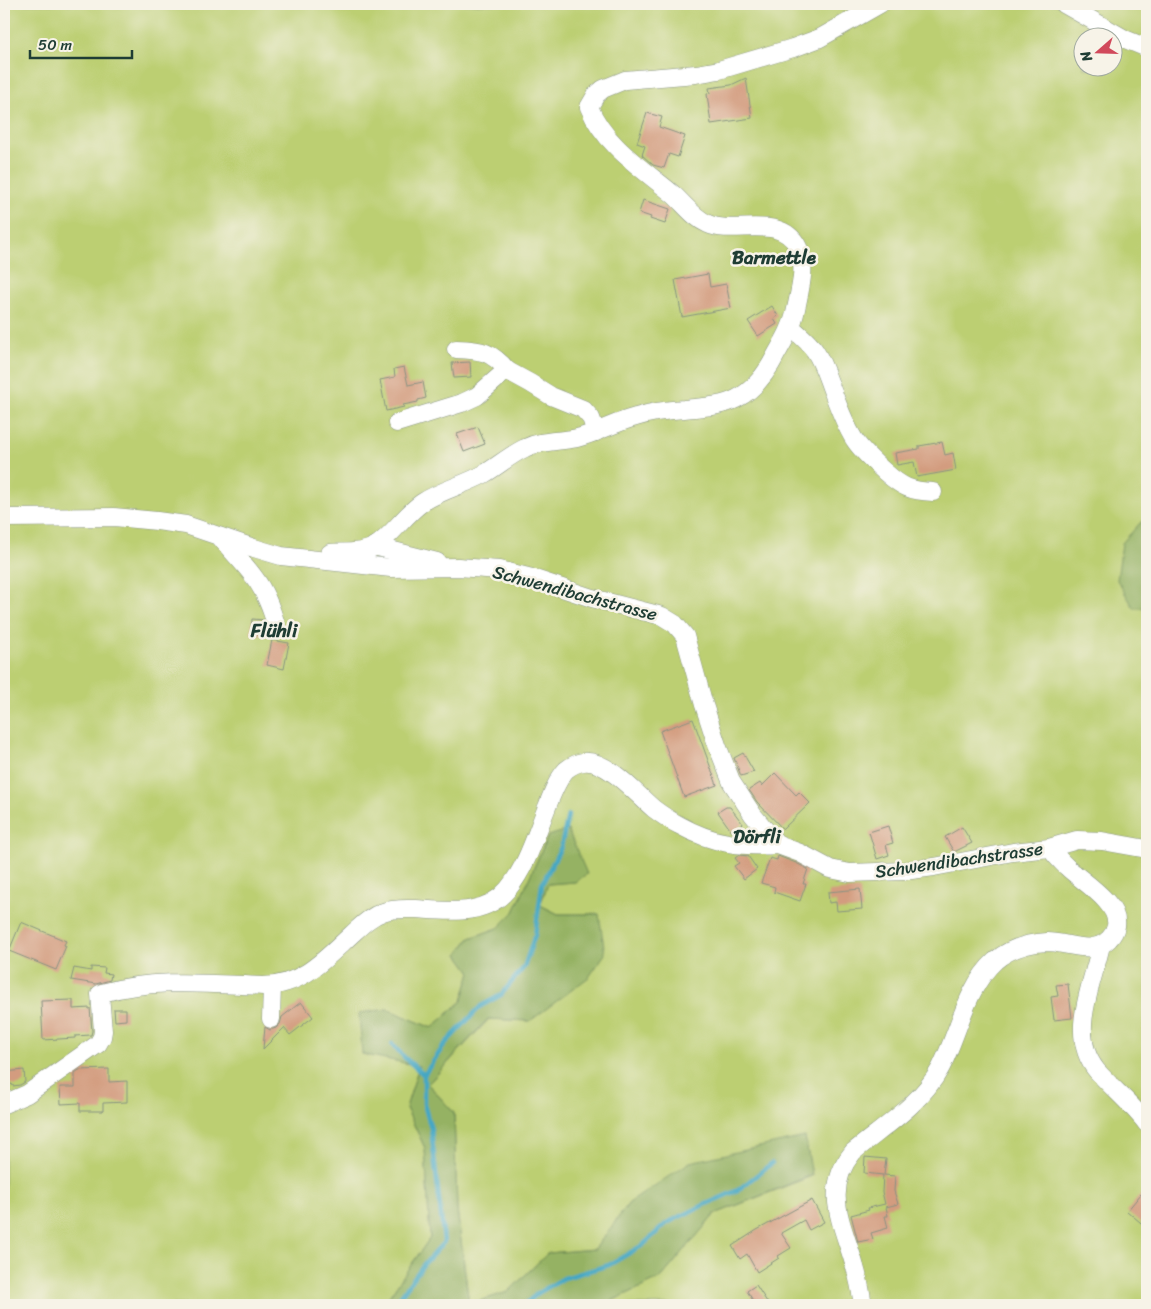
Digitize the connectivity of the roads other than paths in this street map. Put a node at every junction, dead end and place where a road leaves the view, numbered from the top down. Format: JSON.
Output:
{"nodes":[{"id":1,"x":880,"y":4,"type":"edge"},
{"id":2,"x":1064,"y":4,"type":"edge"},
{"id":3,"x":1147,"y":48,"type":"edge"},
{"id":4,"x":791,"y":327,"type":"junction"},
{"id":5,"x":456,"y":349,"type":"dead end"},
{"id":6,"x":508,"y":371,"type":"junction"},
{"id":7,"x":397,"y":423,"type":"dead end"},
{"id":8,"x":596,"y":432,"type":"junction"},
{"id":9,"x":933,"y":492,"type":"dead end"},
{"id":10,"x":4,"y":518,"type":"edge"},
{"id":11,"x":220,"y":537,"type":"junction"},
{"id":12,"x":374,"y":546,"type":"junction"},
{"id":13,"x":296,"y":558,"type":"junction"},
{"id":14,"x":458,"y":567,"type":"junction"},
{"id":15,"x":277,"y":628,"type":"dead end"},
{"id":16,"x":778,"y":845,"type":"junction"},
{"id":17,"x":1049,"y":848,"type":"junction"},
{"id":18,"x":1147,"y":849,"type":"edge"},
{"id":19,"x":1101,"y":945,"type":"junction"},
{"id":20,"x":272,"y":986,"type":"junction"},
{"id":21,"x":271,"y":1019,"type":"dead end"},
{"id":22,"x":4,"y":1104,"type":"edge"},
{"id":23,"x":1147,"y":1124,"type":"edge"},
{"id":24,"x":863,"y":1305,"type":"edge"}],
"edges":[{"from":1,"to":4,"type":"street"},
{"from":2,"to":3,"type":"street"},
{"from":4,"to":8,"type":"street"},
{"from":4,"to":9,"type":"street"},
{"from":5,"to":6,"type":"street"},
{"from":6,"to":7,"type":"street"},
{"from":6,"to":8,"type":"street"},
{"from":8,"to":12,"type":"street"},
{"from":10,"to":11,"type":"street","name":"Schwendibachstrasse"},
{"from":11,"to":13,"type":"street","name":"Schwendibachstrasse"},
{"from":11,"to":15,"type":"street"},
{"from":12,"to":13,"type":"street"},
{"from":12,"to":14,"type":"street"},
{"from":13,"to":14,"type":"street","name":"Schwendibachstrasse"},
{"from":14,"to":16,"type":"street","name":"Schwendibachstrasse"},
{"from":16,"to":17,"type":"street","name":"Schwendibachstrasse"},
{"from":16,"to":20,"type":"street"},
{"from":17,"to":18,"type":"street","name":"Schwendibachstrasse"},
{"from":17,"to":19,"type":"street"},
{"from":19,"to":23,"type":"street"},
{"from":19,"to":24,"type":"street"},
{"from":20,"to":21,"type":"street"},
{"from":20,"to":22,"type":"street"}]}
